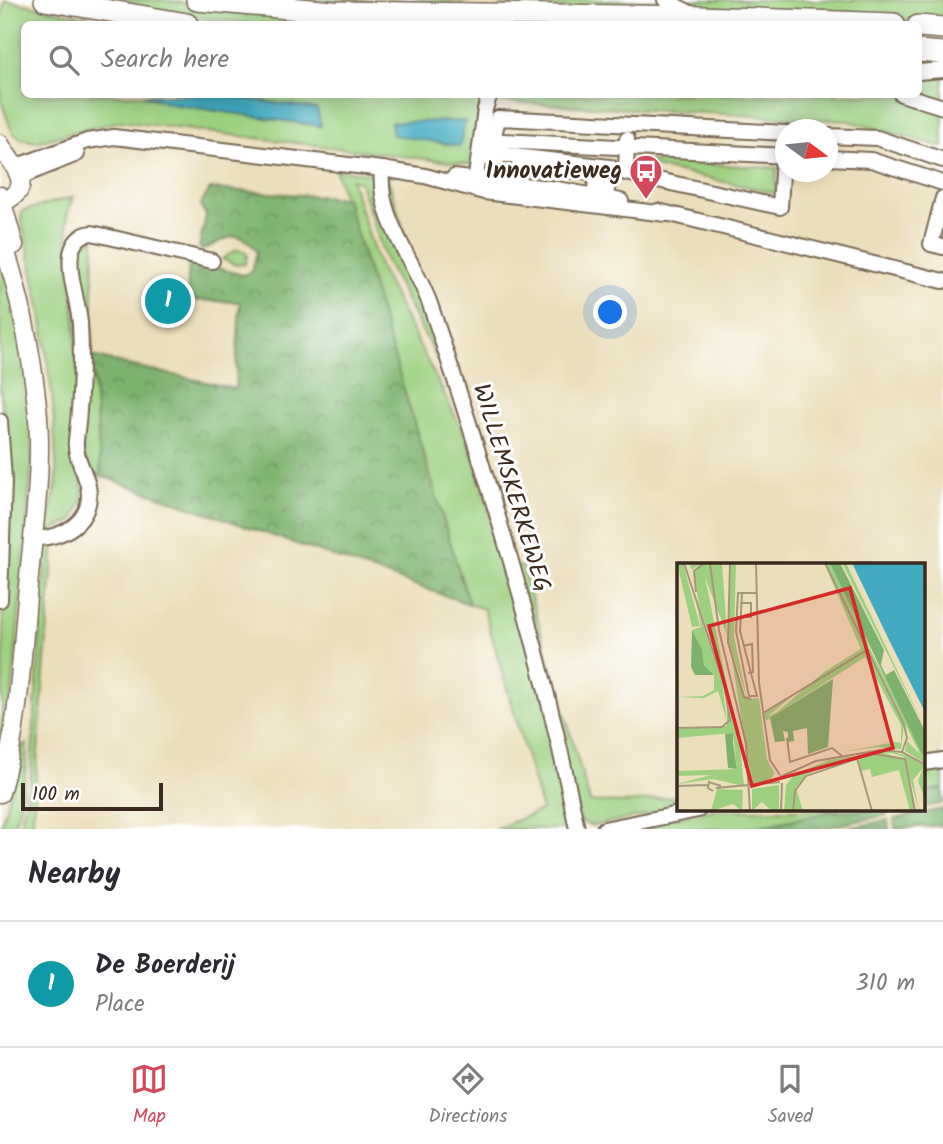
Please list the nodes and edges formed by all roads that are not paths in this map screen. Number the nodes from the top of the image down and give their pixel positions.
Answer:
1 (45, 0) edge
2 (197, 0) edge
3 (490, 0) edge
4 (665, 0) edge
5 (470, 15) junction
6 (699, 17) junction
7 (169, 21) edge
8 (810, 21) edge
9 (922, 26) edge
10 (943, 28) edge
11 (922, 51) edge
12 (943, 53) edge
13 (943, 71) edge
14 (922, 72) edge
15 (489, 98) edge
16 (914, 98) edge
17 (943, 107) edge
18 (628, 125) junction
19 (775, 132) edge
20 (838, 136) edge
21 (862, 137) junction
22 (125, 141) junction
23 (627, 148) junction
24 (775, 156) edge
25 (498, 157) junction
26 (838, 159) edge
27 (860, 160) junction
28 (943, 160) edge
29 (9, 161) edge
30 (382, 169) junction
31 (472, 182) junction
32 (782, 182) edge
33 (943, 183) edge
34 (943, 198) edge
35 (2, 200) edge
36 (598, 201) junction
37 (0, 234) edge
38 (943, 247) edge
39 (212, 261) dead end
40 (943, 281) edge
41 (37, 405) junction
42 (0, 421) edge
43 (32, 538) junction
44 (0, 600) edge
45 (0, 793) edge
46 (693, 811) edge
47 (577, 829) edge
48 (604, 829) edge

1 - 7 highway
2 - 5 highway
3 - 5 street
4 - 6 street
5 - 6 highway
6 - 8 highway
9 - 10 highway
11 - 12 highway
13 - 14 street
15 - 31 street
16 - 17 street
18 - 19 street
18 - 23 street
18 - 25 street
20 - 21 street
21 - 27 street
21 - 28 street
22 - 29 street
22 - 29 street
22 - 30 street
23 - 24 street
23 - 25 street
23 - 32 street
25 - 36 street
26 - 27 street
27 - 33 street
29 - 35 main road
30 - 31 street
30 - 47 street, WILLEMSKERKEWEG
31 - 36 street
34 - 38 street
35 - 41 main road
36 - 40 street
37 - 41 main road
39 - 43 street
41 - 43 main road
42 - 44 street
43 - 45 main road
46 - 48 street

